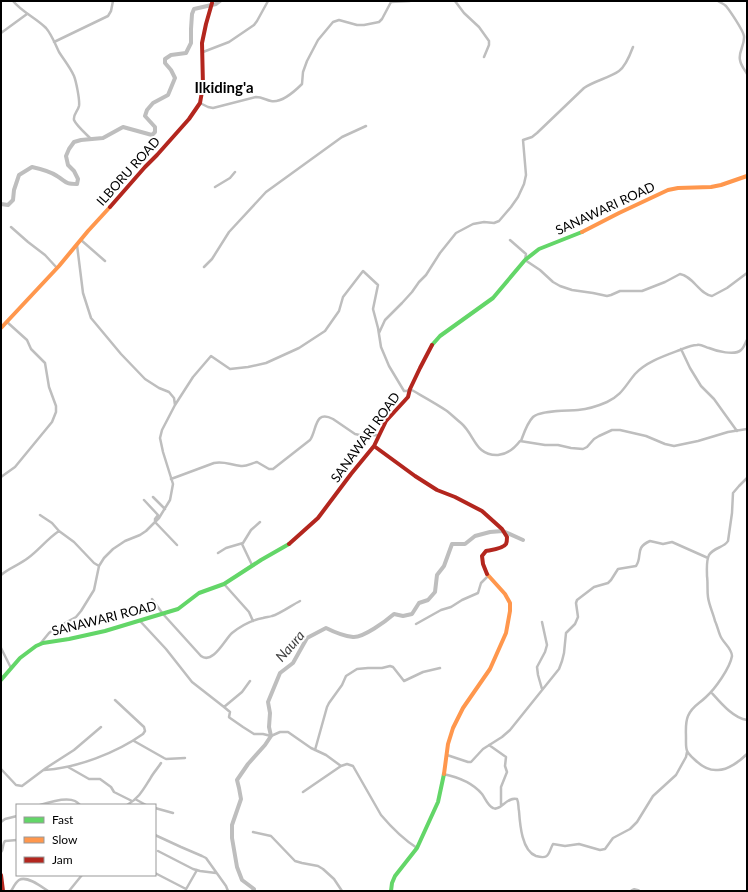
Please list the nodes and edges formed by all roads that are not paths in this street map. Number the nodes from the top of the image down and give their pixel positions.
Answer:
1 (13, 1) edge
2 (113, 1) edge
3 (268, 1) edge
4 (410, 1) edge
5 (456, 1) edge
6 (718, 1) edge
7 (213, 2) edge
8 (27, 14) junction
9 (1, 33) edge
10 (54, 42) junction
11 (633, 47) dead end
12 (203, 52) junction
13 (484, 57) dead end
14 (747, 74) edge
15 (200, 103) junction
16 (366, 126) dead end
17 (90, 138) dead end
18 (234, 172) dead end
19 (747, 176) edge
20 (215, 187) dead end
21 (11, 227) dead end
22 (81, 240) junction
23 (510, 240) dead end
24 (77, 245) junction
25 (104, 260) dead end
26 (525, 260) junction
27 (58, 268) junction
28 (204, 268) dead end
29 (747, 273) edge
30 (7, 322) junction
31 (1, 328) edge
32 (379, 334) junction
33 (747, 340) edge
34 (681, 349) junction
35 (410, 389) junction
36 (176, 405) junction
37 (747, 429) edge
38 (737, 431) junction
39 (379, 435) junction
40 (520, 441) junction
41 (374, 446) junction
42 (1, 477) edge
43 (747, 478) edge
44 (171, 479) junction
45 (153, 497) dead end
46 (144, 500) dead end
47 (165, 509) junction
48 (40, 515) dead end
49 (155, 521) junction
50 (260, 522) dead end
51 (59, 531) junction
52 (177, 544) dead end
53 (242, 544) junction
54 (218, 553) dead end
55 (708, 558) junction
56 (252, 565) junction
57 (99, 566) junction
58 (1, 575) edge
59 (488, 576) junction
60 (224, 584) junction
61 (152, 599) dead end
62 (300, 601) dead end
63 (163, 614) junction
64 (140, 621) junction
65 (253, 621) junction
66 (542, 622) dead end
67 (416, 624) dead end
68 (40, 644) junction
69 (1, 648) edge
70 (11, 668) junction
71 (440, 668) dead end
72 (1, 680) edge
73 (250, 681) dead end
74 (542, 689) junction
75 (711, 692) junction
76 (115, 700) dead end
77 (224, 707) junction
78 (747, 720) edge
79 (101, 727) dead end
80 (133, 741) junction
81 (489, 745) junction
82 (315, 750) junction
83 (687, 752) junction
84 (747, 754) edge
85 (447, 755) junction
86 (185, 758) dead end
87 (161, 763) dead end
88 (68, 766) junction
89 (341, 766) junction
90 (1, 769) edge
91 (44, 770) junction
92 (444, 774) junction
93 (303, 792) dead end
94 (135, 799) junction
95 (132, 802) junction
96 (43, 804) edge
97 (79, 804) edge
98 (129, 804) edge
99 (144, 804) edge
100 (501, 806) junction
101 (156, 808) edge
102 (173, 813) dead end
103 (16, 816) edge
104 (1, 822) edge
105 (253, 832) dead end
106 (156, 835) edge
107 (16, 840) edge
108 (417, 848) junction
109 (158, 851) dead end
110 (1, 852) edge
111 (197, 870) junction
112 (216, 873) junction
113 (156, 874) edge
114 (1, 875) edge
115 (81, 876) edge
116 (2, 884) edge
117 (185, 890) edge
118 (4, 891) edge
119 (11, 891) edge
120 (48, 891) edge
121 (69, 891) edge
122 (228, 891) edge
123 (342, 891) edge
124 (391, 891) edge

1 - 8 street
2 - 10 street
3 - 12 street
4 - 15 street
5 - 13 street
6 - 14 street
7 - 12 street, ILBORU ROAD
8 - 9 street
8 - 10 street
10 - 17 street
11 - 32 street
12 - 15 street, ILBORU ROAD
15 - 22 street, ILBORU ROAD
16 - 28 street
18 - 20 street
19 - 26 street, SANAWARI ROAD
21 - 27 street
22 - 24 street, ILBORU ROAD
22 - 25 street
23 - 26 street
24 - 27 street, ILBORU ROAD
24 - 36 street
26 - 29 street
26 - 35 street, SANAWARI ROAD
27 - 30 street, ILBORU ROAD
30 - 31 street, ILBORU ROAD
30 - 42 street
32 - 35 street
32 - 36 street
33 - 34 street
34 - 38 street
34 - 40 street
35 - 39 street, SANAWARI ROAD
35 - 40 street
36 - 44 street
37 - 38 street
38 - 40 street
39 - 41 street, SANAWARI ROAD
39 - 44 street
41 - 56 street, SANAWARI ROAD
41 - 59 street
43 - 55 street
44 - 47 street
45 - 47 street
46 - 49 street
47 - 49 street
48 - 51 street
49 - 52 street
49 - 57 street
50 - 53 street
51 - 57 street
51 - 58 street
53 - 54 street
53 - 56 street
55 - 74 street
55 - 75 street
56 - 60 street, SANAWARI ROAD
57 - 68 street
59 - 67 street
59 - 85 street
60 - 63 street, SANAWARI ROAD
60 - 65 street
61 - 63 street
62 - 65 street
63 - 64 street, SANAWARI ROAD
63 - 65 street
64 - 68 street, SANAWARI ROAD
64 - 77 street
66 - 74 street
68 - 70 street, SANAWARI ROAD
69 - 70 street
70 - 72 street, SANAWARI ROAD
71 - 82 street
73 - 77 street
74 - 81 street
75 - 78 street
75 - 83 street
76 - 80 street
77 - 82 street
79 - 91 street
80 - 86 street
80 - 88 street
81 - 85 street
81 - 100 street
82 - 89 street
83 - 84 street
83 - 100 street
85 - 92 street
87 - 94 street
88 - 91 street
88 - 95 street
89 - 93 street
89 - 108 street
90 - 91 street
92 - 100 street
92 - 108 street
94 - 95 street
94 - 99 street
95 - 98 street
96 - 97 street
101 - 102 street
103 - 104 street
105 - 123 street
106 - 112 street
107 - 110 street
108 - 124 street
109 - 111 street
111 - 112 street
111 - 117 street
112 - 122 street
113 - 117 street
114 - 116 street
115 - 121 street
116 - 118 street
119 - 120 street

